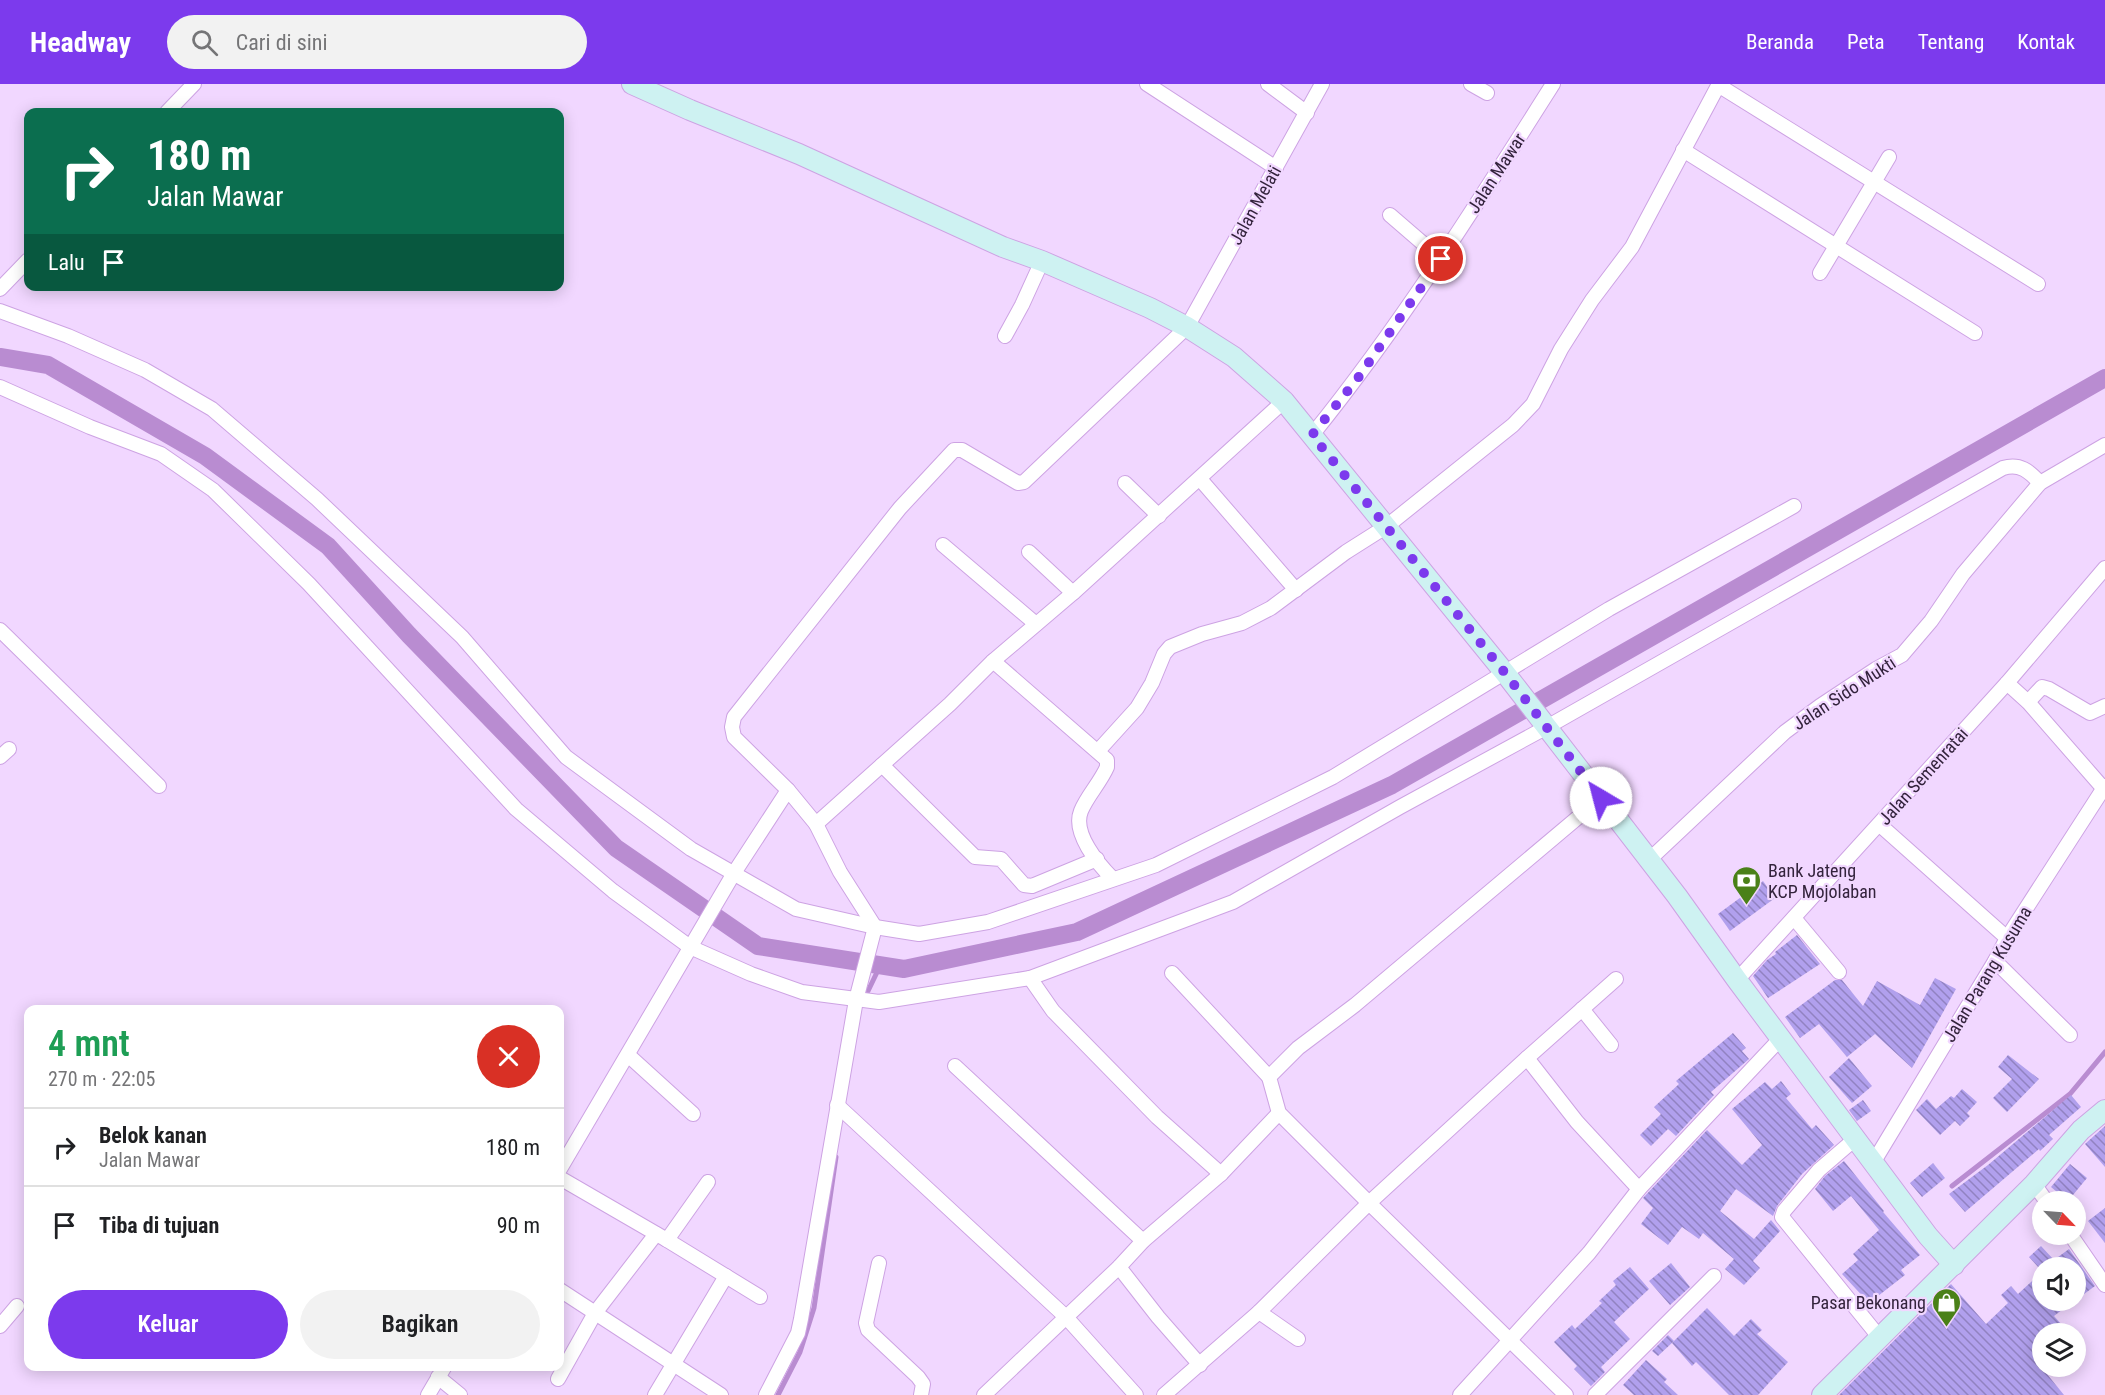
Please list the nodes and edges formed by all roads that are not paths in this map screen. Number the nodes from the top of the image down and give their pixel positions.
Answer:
1 (194, 84) edge
2 (632, 84) edge
3 (1147, 84) edge
4 (1268, 84) edge
5 (1322, 84) edge
6 (1471, 84) edge
7 (1553, 84) edge
8 (1719, 85) edge
9 (1487, 93) dead end
10 (171, 108) edge
11 (1307, 113) junction
12 (1683, 150) junction
13 (1889, 157) dead end
14 (1276, 168) junction
15 (1874, 182) junction
16 (1390, 215) dead end
17 (1836, 246) junction
18 (1441, 259) junction
19 (1042, 261) junction
20 (24, 264) edge
21 (1820, 273) dead end
22 (2038, 284) dead end
23 (0, 289) edge
24 (0, 311) edge
25 (1187, 327) junction
26 (1975, 333) dead end
27 (1005, 336) dead end
28 (0, 387) edge
29 (1284, 401) junction
30 (1312, 435) junction
31 (2105, 445) edge
32 (1200, 479) junction
33 (1125, 483) dead end
34 (2040, 483) junction
35 (1794, 506) dead end
36 (1159, 516) junction
37 (1387, 526) junction
38 (943, 545) dead end
39 (1029, 552) dead end
40 (2105, 568) edge
41 (1296, 590) junction
42 (1073, 593) junction
43 (1036, 624) junction
44 (0, 630) edge
45 (993, 661) junction
46 (1508, 676) junction
47 (2007, 683) junction
48 (2028, 702) junction
49 (2105, 706) edge
50 (1542, 720) junction
51 (1098, 751) junction
52 (882, 765) junction
53 (159, 786) dead end
54 (2104, 787) edge
55 (788, 790) junction
56 (1601, 798) junction
57 (816, 824) junction
58 (1880, 825) junction
59 (1097, 859) junction
60 (1649, 860) junction
61 (730, 879) junction
62 (1113, 879) junction
63 (1794, 918) junction
64 (874, 930) junction
65 (2007, 938) junction
66 (692, 943) junction
67 (1995, 961) junction
68 (1839, 972) dead end
69 (1172, 973) dead end
70 (1030, 978) junction
71 (1616, 978) dead end
72 (1737, 980) junction
73 (857, 998) junction
74 (1582, 1009) junction
75 (2070, 1035) dead end
76 (1780, 1039) junction
77 (1611, 1046) dead end
78 (628, 1055) junction
79 (1527, 1058) junction
80 (955, 1066) dead end
81 (1269, 1077) junction
82 (837, 1105) junction
83 (2105, 1110) edge
84 (1279, 1113) junction
85 (693, 1114) dead end
86 (1855, 1138) junction
87 (564, 1162) edge
88 (1873, 1163) junction
89 (1221, 1174) junction
90 (564, 1180) edge
91 (708, 1182) dead end
92 (2034, 1184) junction
93 (1639, 1189) junction
94 (2039, 1191) edge
95 (1369, 1203) junction
96 (661, 1237) junction
97 (1143, 1240) junction
98 (2078, 1245) edge
99 (879, 1263) dead end
100 (1954, 1265) junction
101 (1119, 1267) junction
102 (726, 1276) junction
103 (1714, 1276) dead end
104 (2105, 1285) edge
105 (564, 1293) edge
106 (760, 1297) dead end
107 (17, 1306) dead end
108 (1259, 1312) junction
109 (595, 1313) junction
110 (1066, 1317) junction
111 (0, 1326) edge
112 (1880, 1338) junction
113 (1298, 1339) dead end
114 (1510, 1342) junction
115 (674, 1364) junction
116 (1200, 1365) junction
117 (564, 1368) edge
118 (562, 1371) edge
119 (441, 1372) edge
120 (558, 1379) dead end
121 (1825, 1394) edge
122 (428, 1395) edge
123 (460, 1395) edge
124 (655, 1395) edge
125 (721, 1395) edge
126 (766, 1395) edge
127 (921, 1395) edge
128 (984, 1395) edge
129 (1136, 1395) edge
130 (1164, 1395) edge
131 (1460, 1395) edge
132 (1566, 1395) edge
133 (1595, 1395) edge

1 - 10 street
2 - 19 main road
3 - 14 street
4 - 11 street
5 - 11 street, Jalan Melati
6 - 9 street
7 - 18 street, Jalan Mawar
8 - 12 street
8 - 15 street
11 - 14 street, Jalan Melati
12 - 17 street
12 - 37 street
13 - 15 street
14 - 25 street, Jalan Melati
15 - 17 street
15 - 22 street
16 - 18 street
17 - 21 street
17 - 26 street
18 - 30 street, Jalan Mawar
19 - 25 main road
19 - 27 street
20 - 23 street
24 - 61 street
25 - 29 main road
25 - 55 street, Jalan Melati
28 - 66 street
29 - 30 main road
29 - 32 street
30 - 37 main road
31 - 34 street, Jalan Sido Mukti
32 - 36 street
32 - 41 street
33 - 36 street
34 - 50 street
34 - 60 street, Jalan Sido Mukti
35 - 46 street
36 - 42 street
37 - 41 street
37 - 46 main road
38 - 43 street
39 - 42 street
40 - 47 street, Jalan Semenratai
41 - 51 street
42 - 43 street
43 - 45 street
44 - 53 street
45 - 51 street
45 - 52 street
46 - 50 main road
46 - 62 street
47 - 48 street
47 - 58 street, Jalan Semenratai
48 - 49 street
48 - 54 street
50 - 56 main road
50 - 70 street
51 - 59 street
52 - 57 street
52 - 59 street
54 - 65 street, Jalan Parang Kusuma
55 - 57 street
55 - 61 street
56 - 60 main road
56 - 81 street
57 - 64 street
58 - 63 street, Jalan Semenratai
58 - 65 street
59 - 62 street
60 - 72 main road
61 - 64 street
61 - 66 street
62 - 64 street
63 - 68 street
63 - 72 street, Jalan Semenratai
64 - 73 street
65 - 67 street, Jalan Parang Kusuma
66 - 73 street
66 - 78 street
67 - 75 street
67 - 88 street, Jalan Parang Kusuma
69 - 81 street
70 - 73 street
70 - 89 street
71 - 74 street
72 - 76 main road
73 - 82 street
74 - 77 street
74 - 79 street
76 - 86 main road
76 - 93 street
78 - 85 street
78 - 87 street
79 - 93 street
79 - 95 street
80 - 97 street
81 - 84 street
82 - 110 street
82 - 126 street
83 - 92 main road
84 - 89 street
84 - 95 street
86 - 88 main road
86 - 112 street
88 - 100 main road
89 - 97 street
90 - 96 street
91 - 96 street
92 - 94 street
92 - 100 main road
93 - 114 street
95 - 108 street
95 - 114 street
96 - 102 street
96 - 109 street
97 - 101 street
98 - 104 street
99 - 127 street
100 - 112 main road
101 - 110 street
101 - 116 street
102 - 106 street
102 - 115 street
103 - 133 street
105 - 109 street
107 - 111 street
108 - 113 street
108 - 116 street
109 - 115 street
109 - 117 street
110 - 128 street
110 - 129 street
112 - 121 main road
114 - 131 street
114 - 132 street
115 - 124 street
115 - 125 street
116 - 130 street
118 - 120 street
119 - 122 street
119 - 123 street

